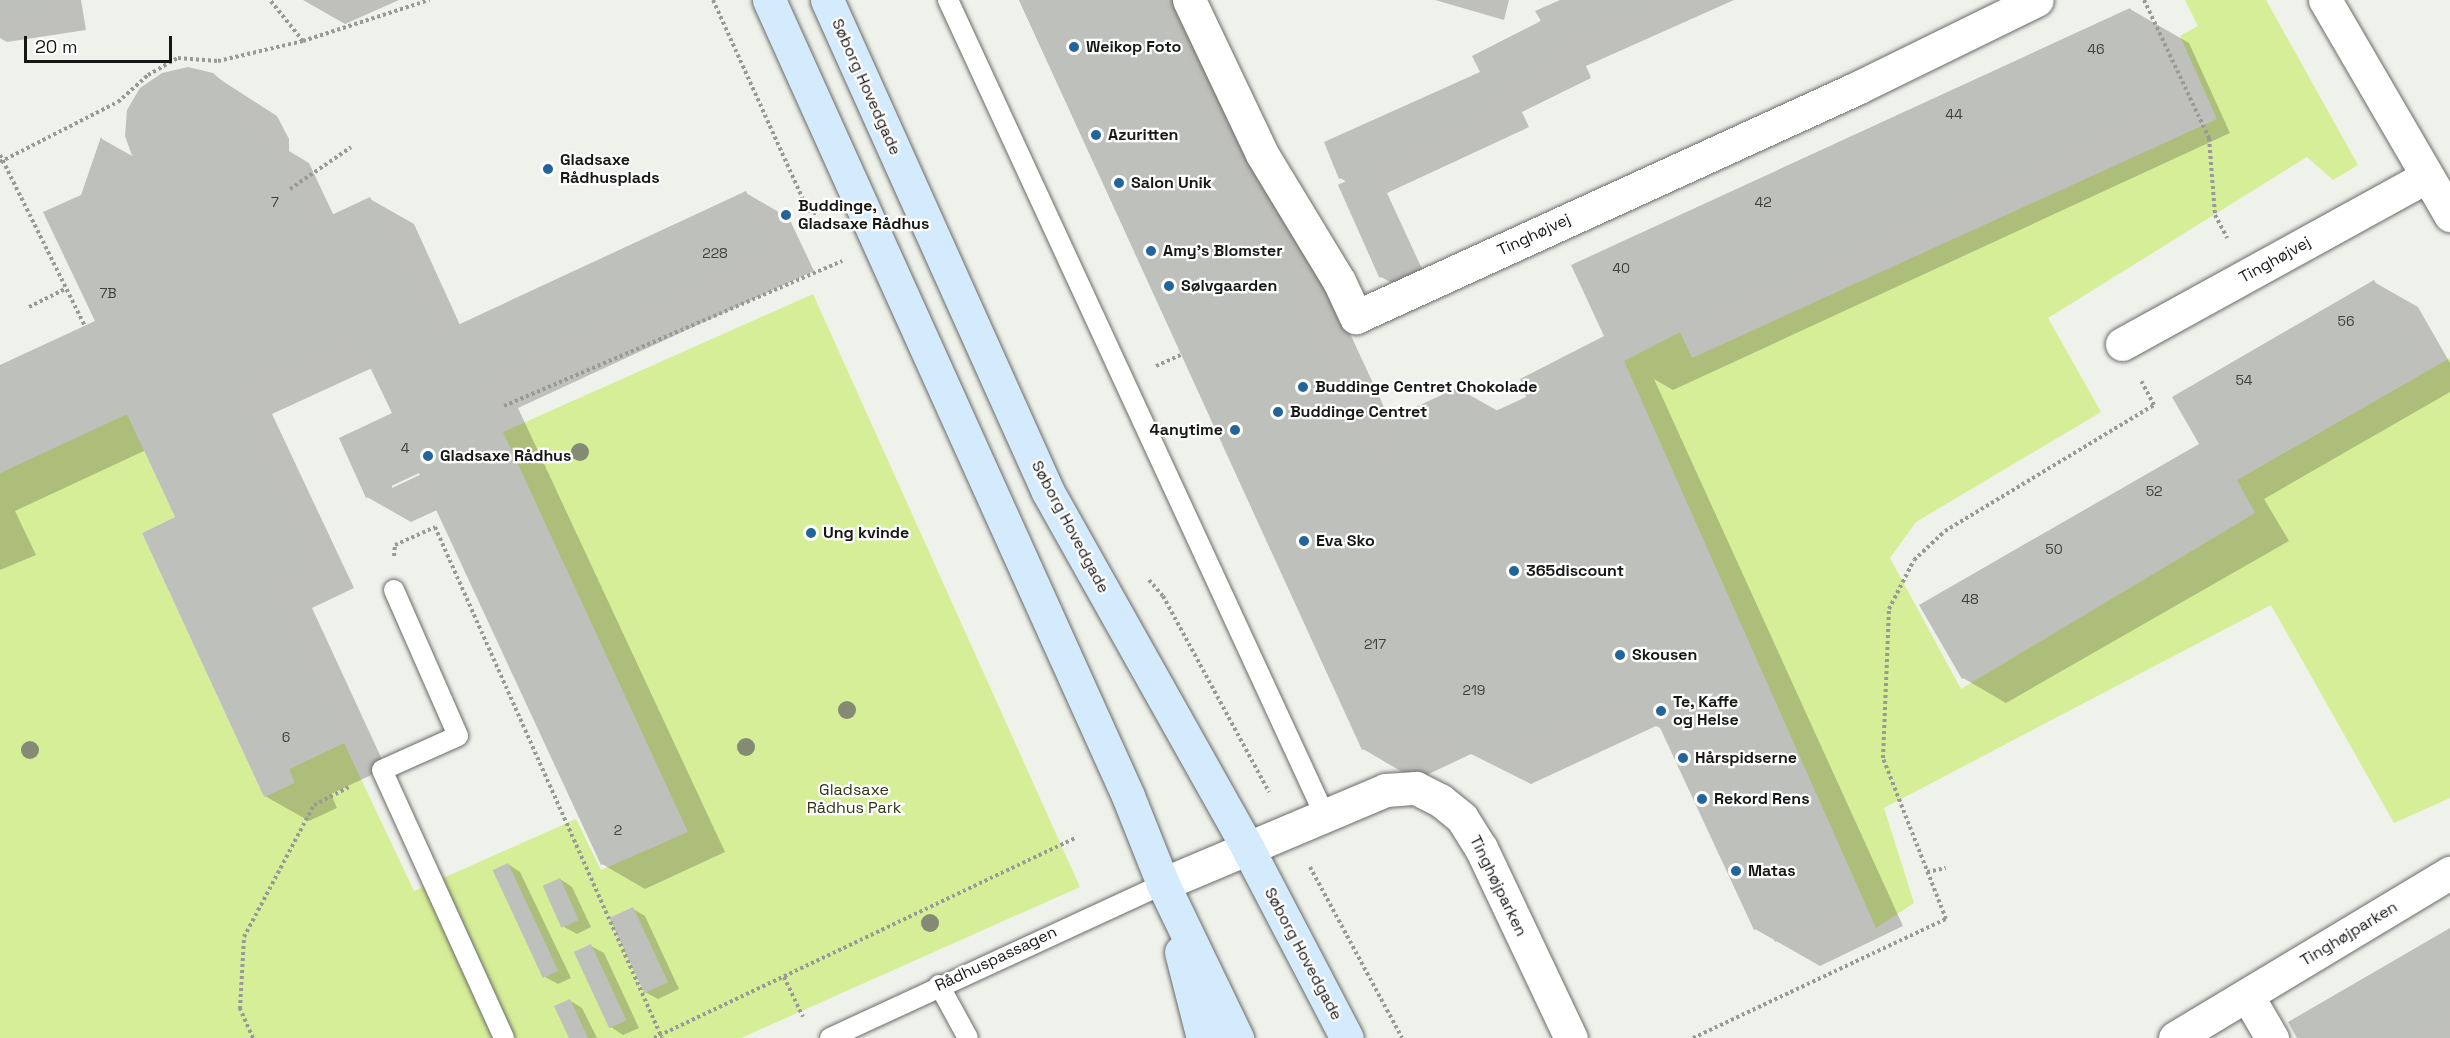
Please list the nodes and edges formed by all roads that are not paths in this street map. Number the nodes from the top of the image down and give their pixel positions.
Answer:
1 (769, 0) edge
2 (827, 0) edge
3 (948, 0) edge
4 (1189, 0) edge
5 (2037, 0) edge
6 (2325, 0) edge
7 (2427, 176) junction
8 (2450, 215) edge
9 (2122, 344) road end
10 (394, 590) road end
11 (1325, 816) junction
12 (1248, 849) junction
13 (2450, 873) edge
14 (1163, 884) junction
15 (939, 985) junction
16 (2247, 995) junction
17 (1231, 1024) edge
18 (504, 1038) edge
19 (830, 1038) edge
20 (968, 1038) edge
21 (1203, 1038) edge
22 (1248, 1038) edge
23 (1347, 1038) edge
24 (1571, 1038) edge
25 (2175, 1038) edge
26 (2272, 1038) edge

1 - 14 street
2 - 12 street, Søborg Hovedgade
3 - 11 lane
4 - 5 street, Tinghøjvej
6 - 7 street
7 - 8 street
7 - 9 street, Tinghøjvej
10 - 18 lane
11 - 12 street, Tinghøjparken
11 - 24 street, Tinghøjparken
12 - 14 street, Tinghøjparken
12 - 23 street, Søborg Hovedgade
13 - 16 street, Tinghøjparken
14 - 15 lane, Rådhuspassagen
14 - 17 street
14 - 21 street
15 - 19 lane, Rådhuspassagen
15 - 20 lane
16 - 25 street, Tinghøjparken
16 - 26 street
17 - 22 street

